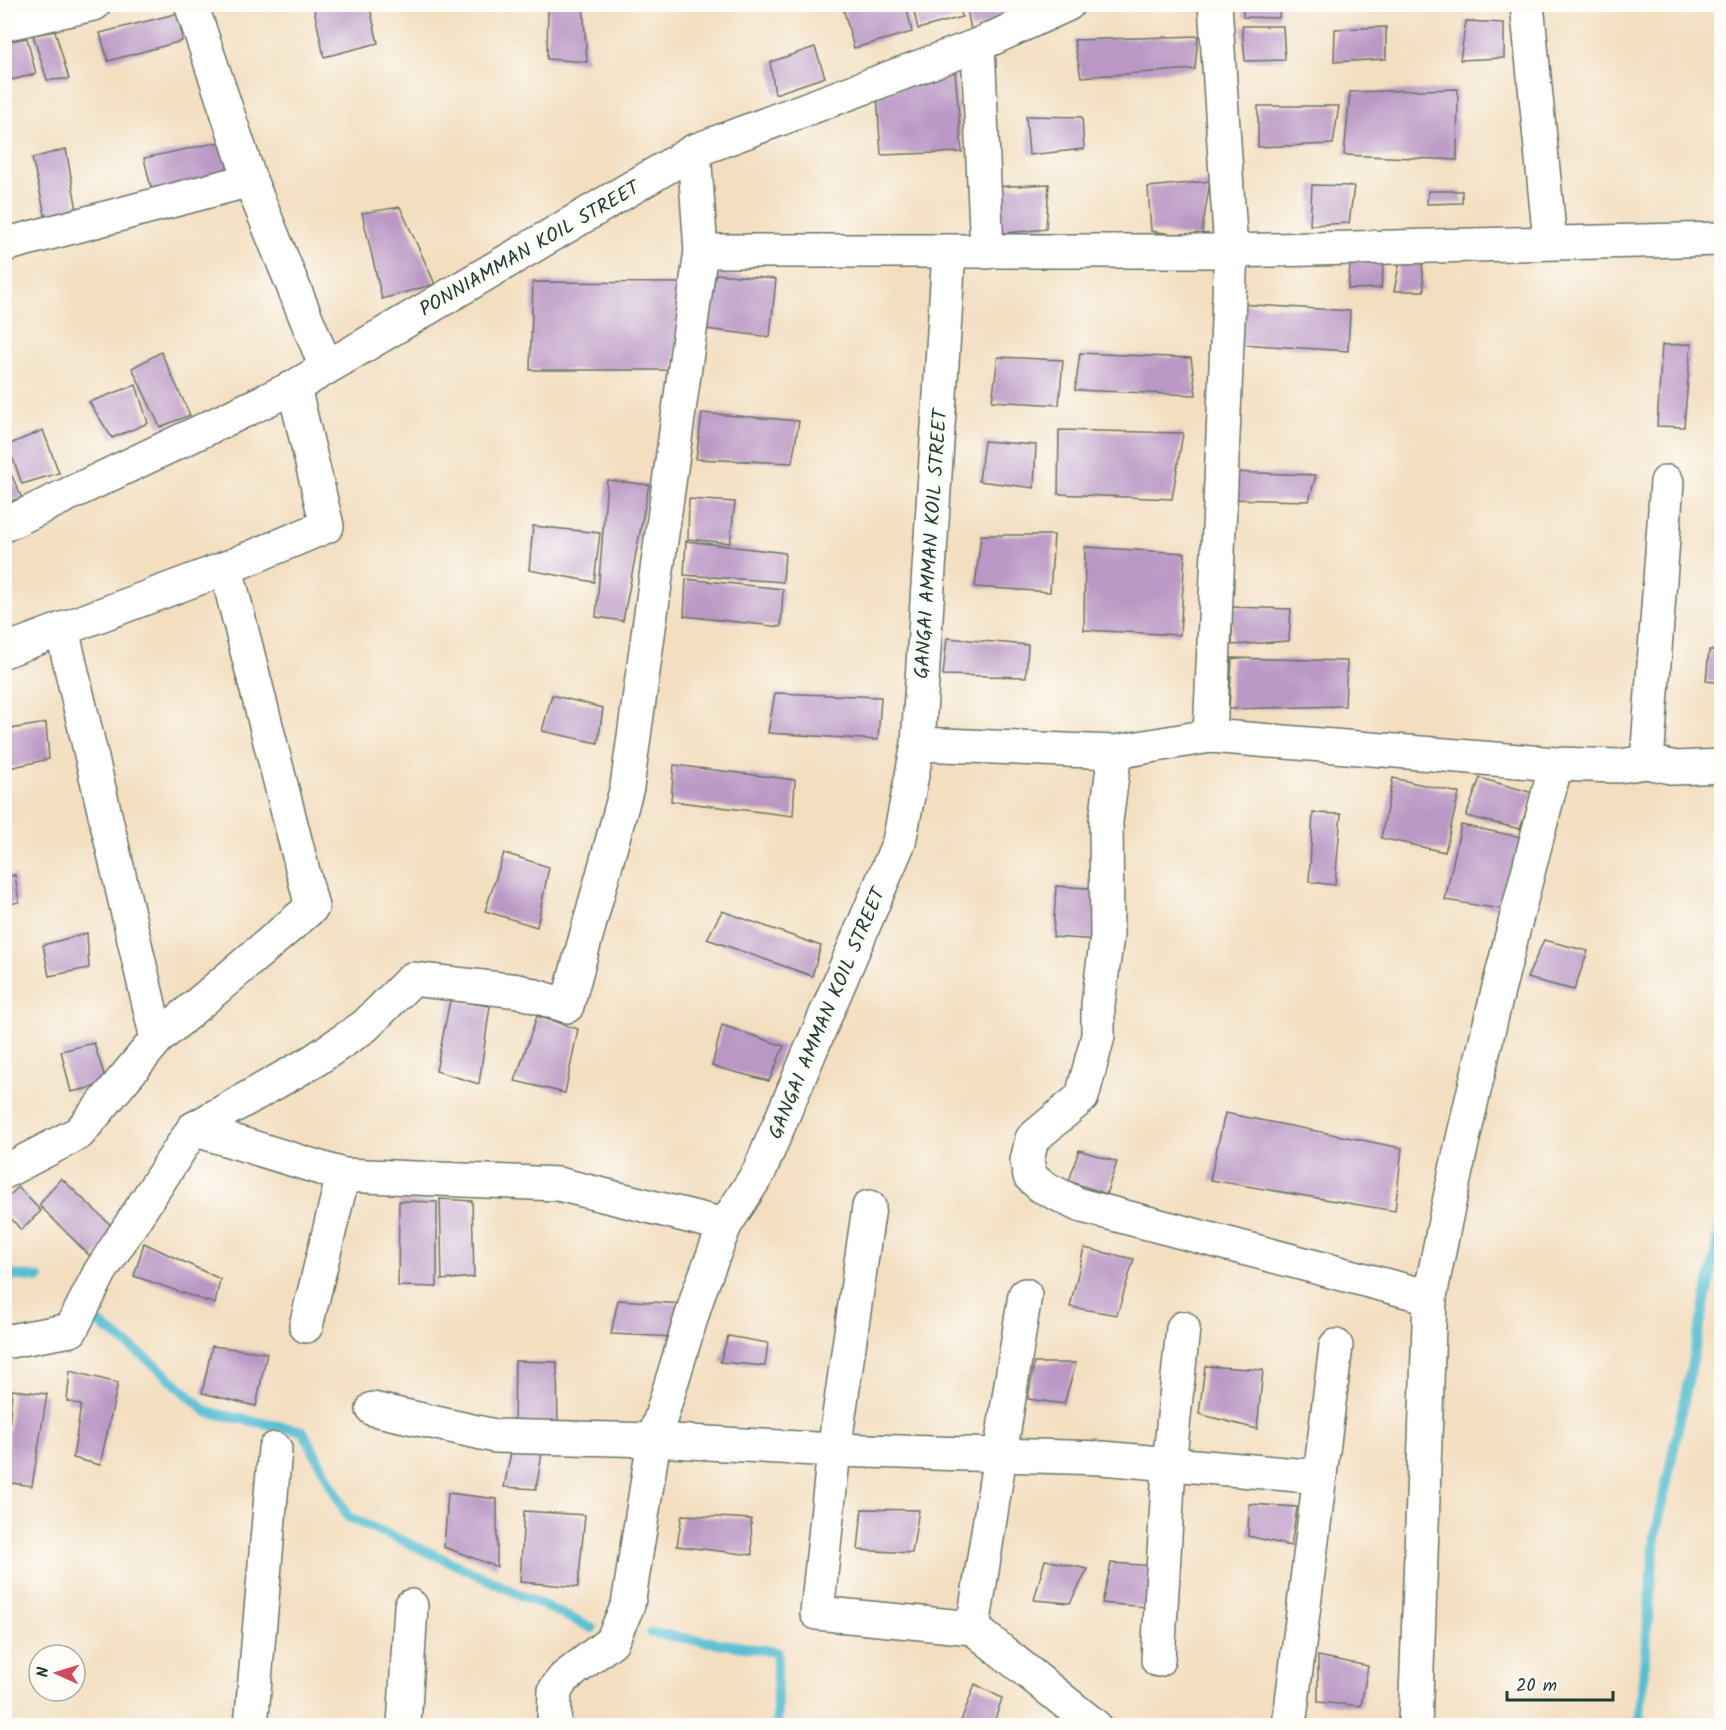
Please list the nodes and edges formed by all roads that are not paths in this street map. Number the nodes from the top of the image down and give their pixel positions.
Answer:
1 (94, 4) edge
2 (191, 4) edge
3 (1068, 4) edge
4 (1215, 4) edge
5 (1527, 4) edge
6 (4, 24) edge
7 (978, 45) junction
8 (694, 151) junction
9 (250, 180) junction
10 (1722, 239) edge
11 (1550, 242) junction
12 (4, 245) edge
13 (701, 251) junction
14 (1231, 251) junction
15 (949, 252) junction
16 (987, 252) junction
17 (326, 367) junction
18 (294, 387) junction
19 (1667, 482) dead end
20 (4, 525) edge
21 (226, 568) junction
22 (62, 629) junction
23 (4, 651) edge
24 (1210, 736) junction
25 (918, 744) junction
26 (1115, 752) junction
27 (1647, 762) junction
28 (1556, 764) junction
29 (1722, 766) edge
30 (157, 1040) junction
31 (193, 1129) junction
32 (4, 1172) edge
33 (343, 1175) junction
34 (869, 1207) dead end
35 (725, 1225) junction
36 (1026, 1295) dead end
37 (1430, 1298) junction
38 (306, 1326) dead end
39 (1183, 1328) dead end
40 (4, 1342) edge
41 (1336, 1346) dead end
42 (373, 1409) dead end
43 (654, 1440) junction
44 (275, 1449) dead end
45 (834, 1450) junction
46 (1000, 1455) junction
47 (1169, 1466) junction
48 (1320, 1477) junction
49 (411, 1606) dead end
50 (973, 1628) junction
51 (1158, 1660) dead end
52 (251, 1725) edge
53 (404, 1725) edge
54 (554, 1725) edge
55 (1095, 1725) edge
56 (1289, 1725) edge
57 (1415, 1725) edge

1 - 6 street
2 - 9 street
3 - 7 street, PONNIAMMAN KOIL STREET
4 - 14 street
5 - 11 street
7 - 8 street, PONNIAMMAN KOIL STREET
7 - 16 street
8 - 13 street
8 - 17 street, PONNIAMMAN KOIL STREET
9 - 12 street
9 - 17 street
10 - 11 street
11 - 14 street
13 - 15 street
13 - 31 street
14 - 16 street
14 - 24 street
15 - 16 street
15 - 25 street, GANGAI AMMAN KOIL STREET
17 - 18 street, PONNIAMMAN KOIL STREET
18 - 20 street, PONNIAMMAN KOIL STREET
18 - 21 street
19 - 27 street
21 - 22 street
21 - 30 street
22 - 23 street
22 - 30 street
24 - 26 street
24 - 28 street
25 - 26 street
25 - 35 street, GANGAI AMMAN KOIL STREET
26 - 37 street
27 - 28 street
27 - 29 street
28 - 37 street
30 - 32 street
31 - 33 street
31 - 40 street
33 - 35 street
33 - 38 street
34 - 45 street
35 - 43 street, GANGAI AMMAN KOIL STREET
36 - 46 street
37 - 57 street
39 - 47 street
41 - 48 street
42 - 43 street
43 - 45 street
43 - 54 street, GANGAI AMMAN KOIL STREET
44 - 52 street
45 - 46 street
45 - 50 street
46 - 47 street
46 - 50 street
47 - 48 street
47 - 51 street
48 - 56 street
49 - 53 street
50 - 55 street

